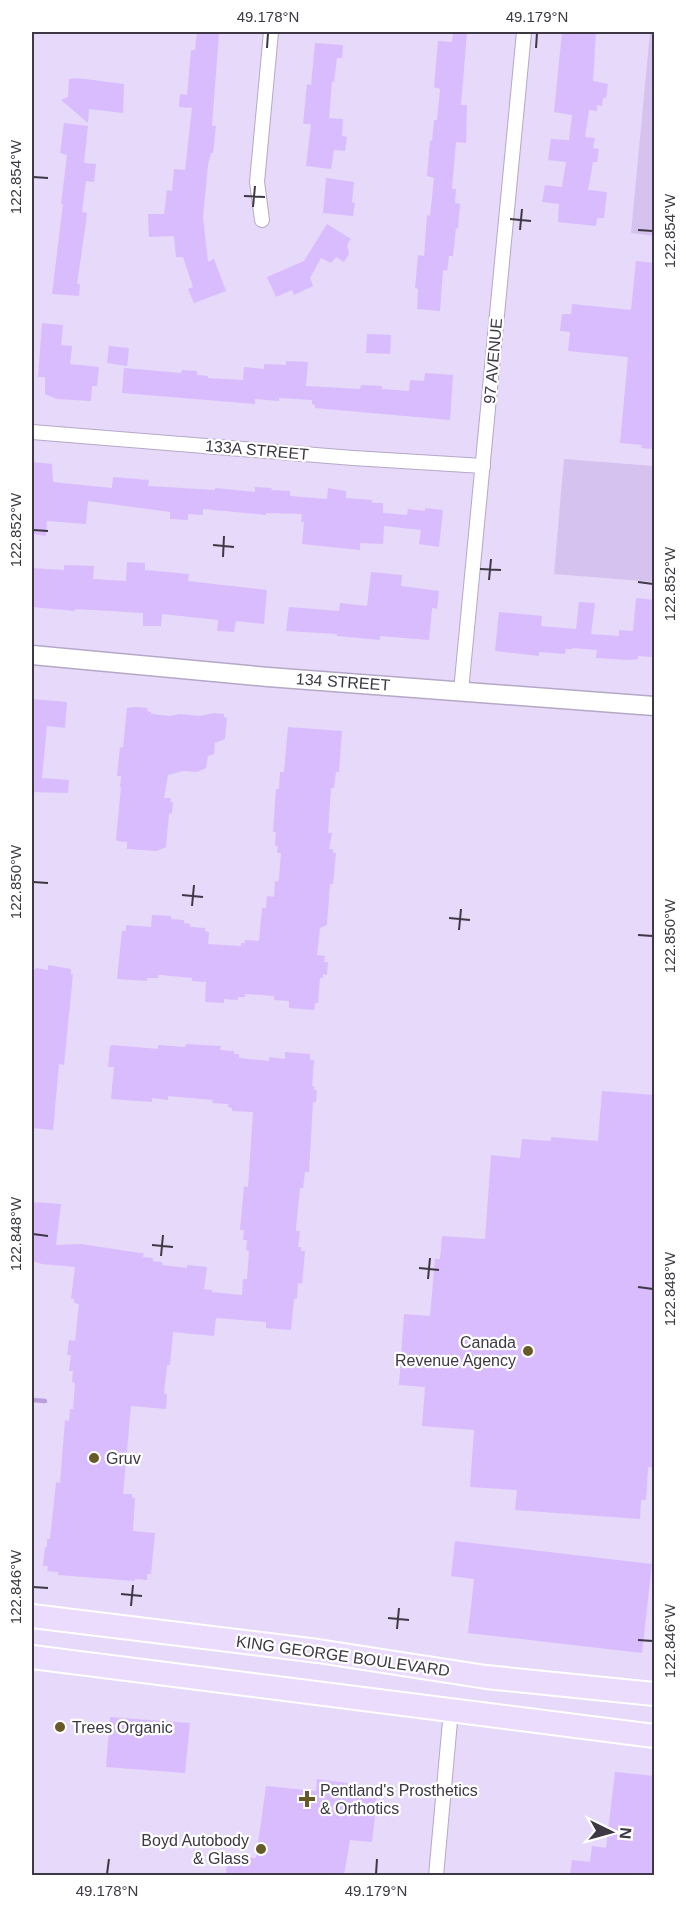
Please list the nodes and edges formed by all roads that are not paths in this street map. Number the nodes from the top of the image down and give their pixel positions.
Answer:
1 (272, 32) edge
2 (524, 32) edge
3 (262, 220) dead end
4 (32, 432) edge
5 (483, 466) junction
6 (32, 655) edge
7 (461, 691) junction
8 (654, 706) edge
9 (32, 1616) edge
10 (32, 1657) edge
11 (654, 1694) edge
12 (451, 1710) junction
13 (654, 1736) edge
14 (436, 1875) edge

1 - 3 street
2 - 5 street, 97 AVENUE
4 - 5 street, 133A STREET
5 - 7 street, 97 AVENUE
6 - 7 street, 134 STREET
7 - 8 street, 134 STREET
9 - 11 main road, KING GEORGE BOULEVARD
10 - 12 main road
12 - 13 main road
12 - 14 street

